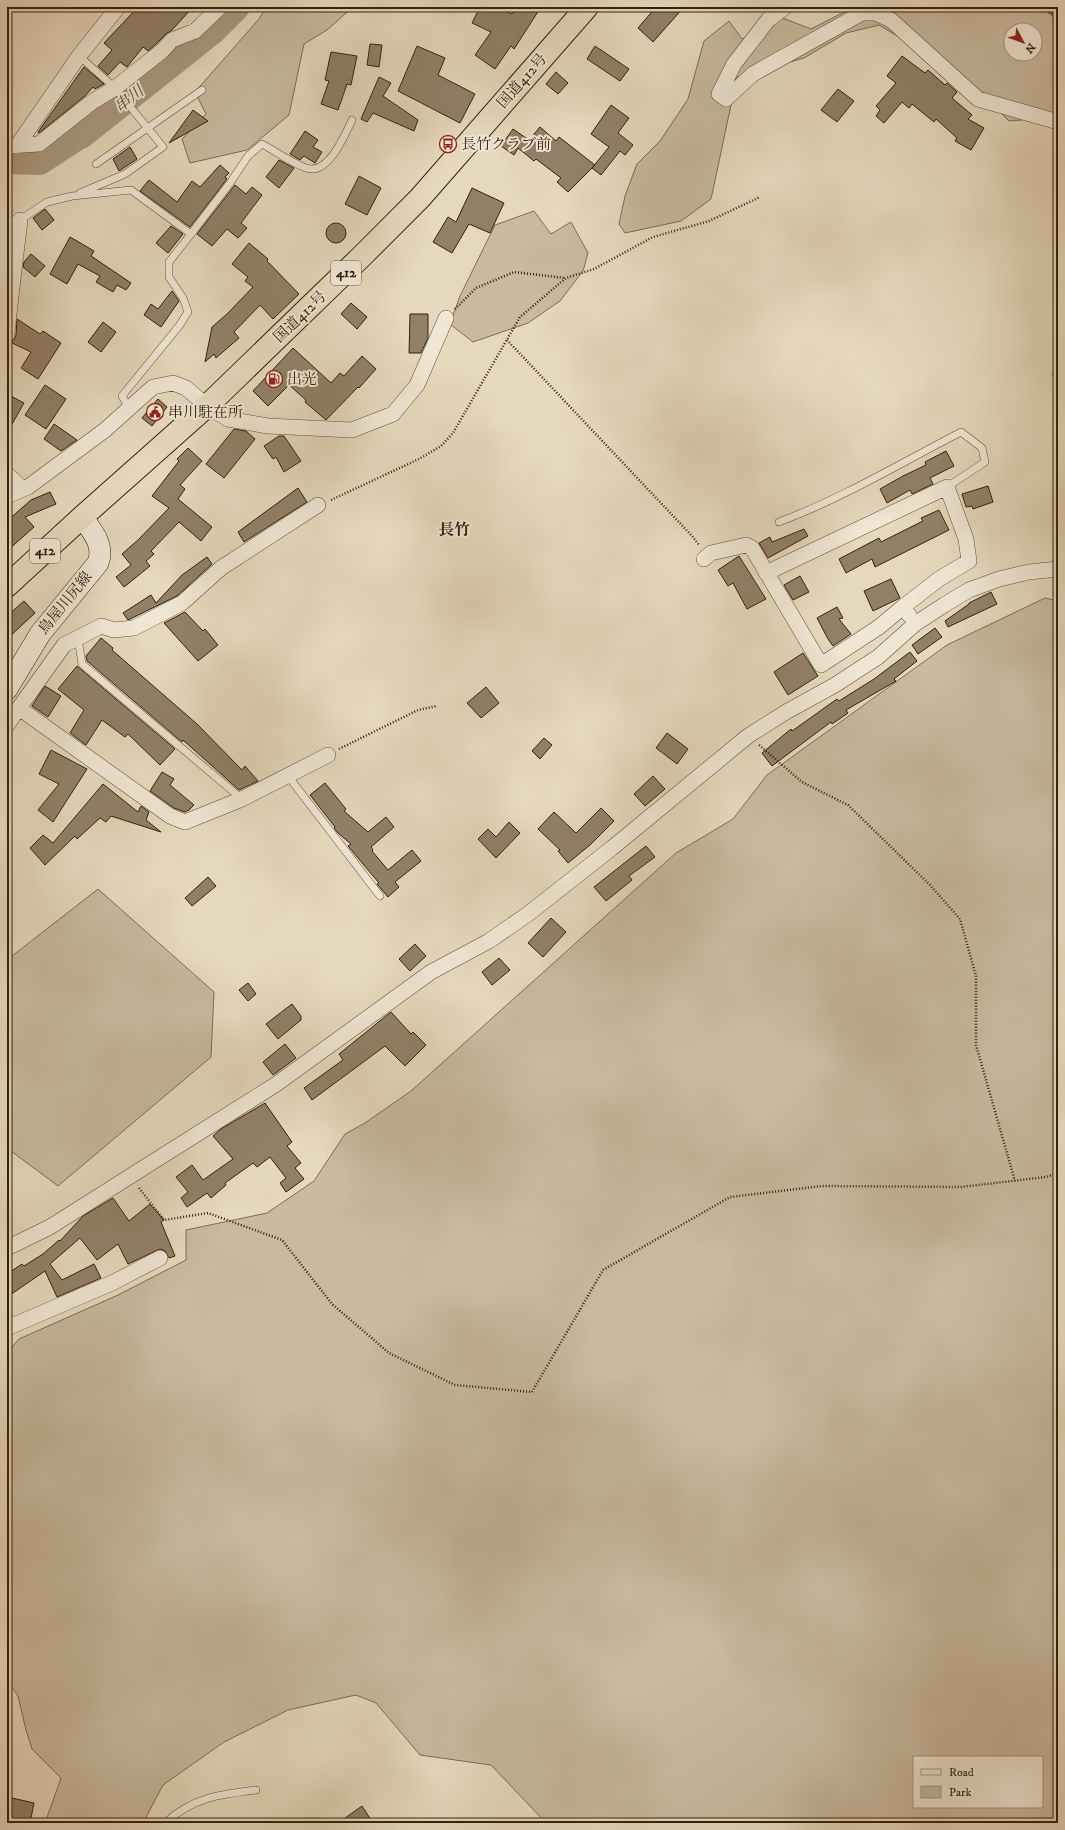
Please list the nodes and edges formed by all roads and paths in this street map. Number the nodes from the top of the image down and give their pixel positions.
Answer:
1 (118, 7) edge
2 (220, 7) edge
3 (587, 7) edge
4 (785, 7) edge
5 (80, 56) junction
6 (115, 88) junction
7 (202, 90) dead end
8 (352, 120) dead end
9 (1058, 122) edge
10 (148, 129) junction
11 (12, 146) edge
12 (96, 164) dead end
13 (72, 196) junction
14 (760, 197) dead end
15 (13, 220) edge
16 (191, 234) junction
17 (566, 278) junction
18 (8, 312) edge
19 (446, 318) joint
20 (7, 334) edge
21 (507, 340) junction
22 (207, 406) junction
23 (129, 408) junction
24 (7, 474) edge
25 (947, 488) junction
26 (23, 489) junction
27 (7, 496) edge
28 (318, 505) joint
29 (82, 517) junction
30 (780, 522) dead end
31 (705, 557) joint
32 (1058, 569) edge
33 (766, 573) junction
34 (7, 586) edge
35 (903, 607) junction
36 (916, 624) junction
37 (78, 638) junction
38 (7, 689) edge
39 (437, 706) dead end
40 (19, 708) junction
41 (7, 725) edge
42 (748, 736) junction
43 (328, 755) joint
44 (288, 776) junction
45 (242, 799) junction
46 (380, 896) dead end
47 (1058, 1173) edge
48 (130, 1177) junction
49 (1015, 1181) junction
50 (7, 1248) edge
51 (160, 1258) dead end
52 (7, 1328) edge
53 (256, 1790) dead end
54 (165, 1823) edge

1 - 5 street
2 - 6 street
3 - 22 highway, 国道412号 / 412
4 - 9 street
5 - 6 lane
5 - 11 street
6 - 10 lane
6 - 11 street
7 - 10 lane
8 - 16 lane
10 - 12 lane
10 - 13 lane
13 - 15 lane
13 - 16 lane
14 - 17 path
15 - 18 street
16 - 23 lane
17 - 19 path
17 - 21 path
18 - 20 street
19 - 22 street
21 - 28 path
21 - 31 path
22 - 23 street
22 - 29 highway, 国道412号 / 412
23 - 26 street
24 - 26 street
25 - 30 lane
25 - 33 street
25 - 35 street
26 - 27 street
28 - 37 street
29 - 34 highway, 国道412号 / 412
29 - 38 main road, 鳥屋川尻線
31 - 33 street
32 - 36 street
33 - 35 street
35 - 36 street
36 - 42 street
37 - 40 street
37 - 45 lane
39 - 43 path
40 - 41 street
40 - 45 street
42 - 48 street
42 - 49 path
43 - 44 street
44 - 45 street
44 - 46 lane
47 - 49 path
48 - 49 path
48 - 50 street
51 - 52 street
53 - 54 lane

